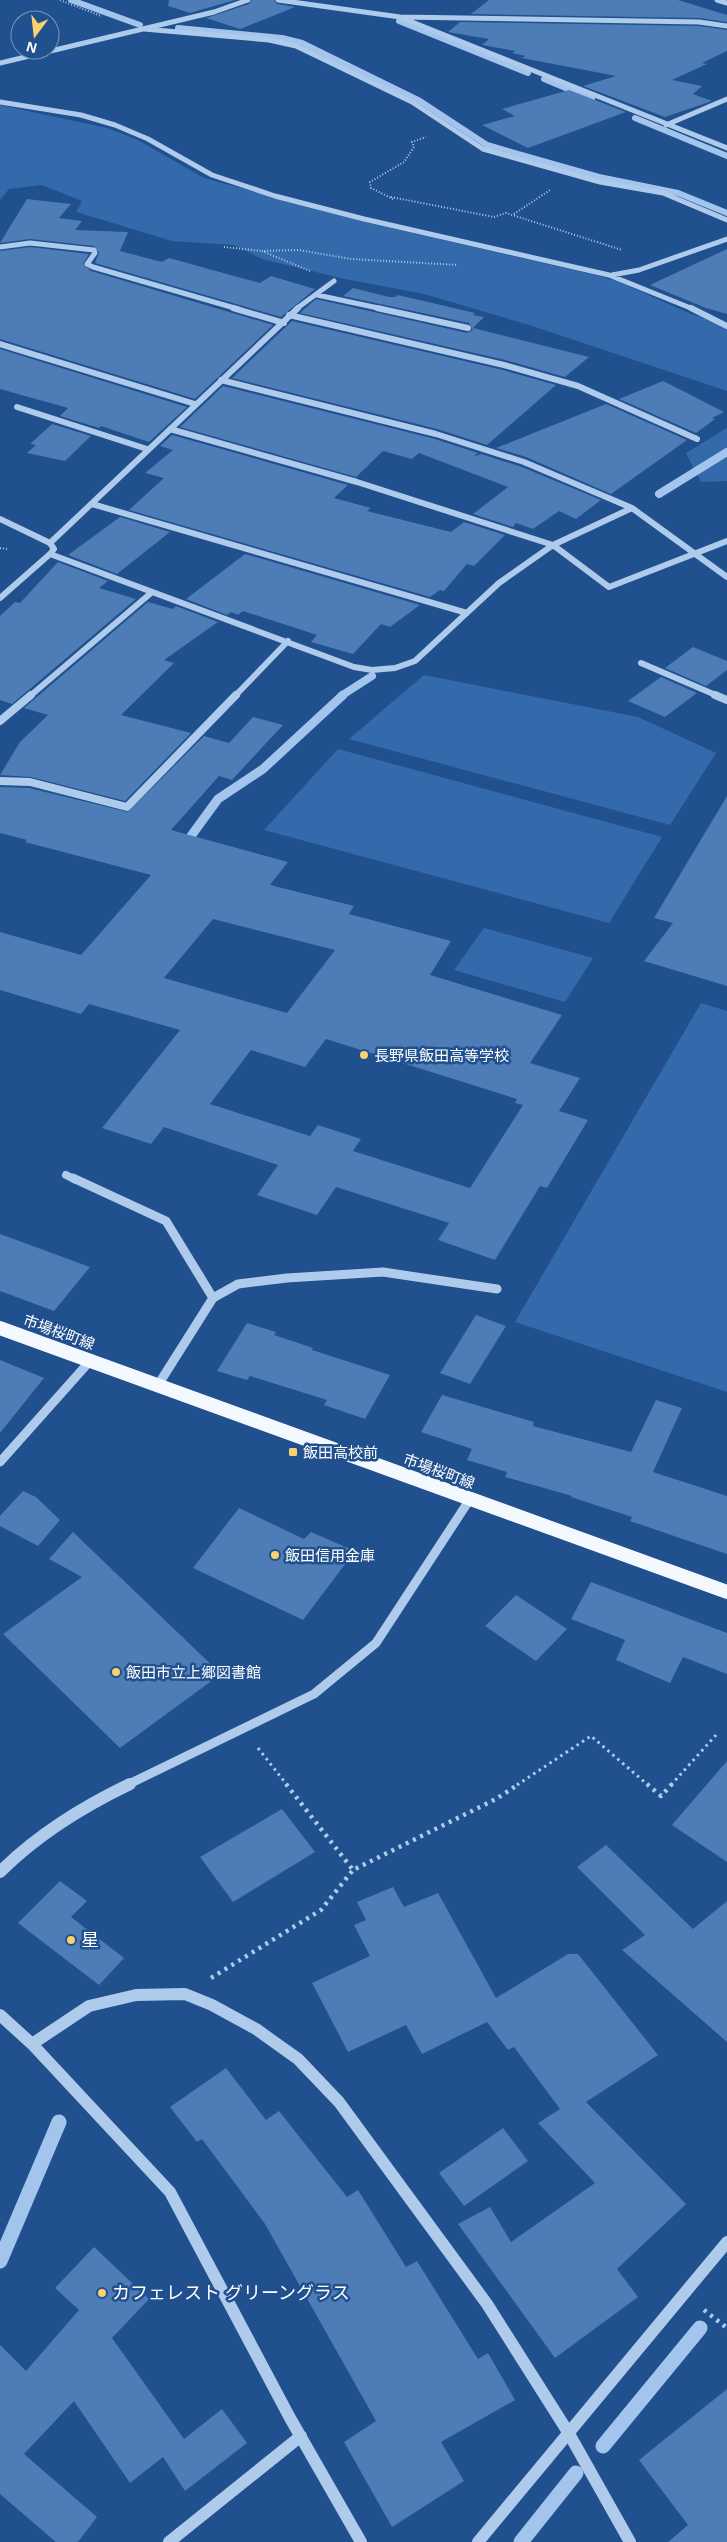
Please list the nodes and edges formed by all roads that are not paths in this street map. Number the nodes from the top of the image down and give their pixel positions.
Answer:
1 (248, 0) edge
2 (278, 0) edge
3 (716, 0) edge
4 (727, 3) edge
5 (400, 17) junction
6 (727, 26) edge
7 (144, 29) junction
8 (0, 63) edge
9 (727, 99) edge
10 (0, 102) edge
11 (666, 125) junction
12 (727, 148) edge
13 (727, 220) edge
14 (727, 238) edge
15 (0, 247) edge
16 (609, 275) junction
17 (334, 281) road end
18 (317, 295) junction
19 (289, 316) junction
20 (284, 323) junction
21 (727, 326) edge
22 (468, 328) dead end
23 (0, 344) edge
24 (221, 380) junction
25 (195, 404) junction
26 (17, 407) dead end
27 (170, 429) junction
28 (697, 439) dead end
29 (147, 449) junction
30 (92, 504) junction
31 (632, 508) junction
32 (0, 519) edge
33 (727, 541) edge
34 (50, 543) junction
35 (553, 545) junction
36 (50, 554) junction
37 (693, 554) junction
38 (727, 577) edge
39 (151, 593) junction
40 (0, 598) edge
41 (467, 613) junction
42 (288, 641) junction
43 (641, 662) dead end
44 (727, 700) edge
45 (0, 721) edge
46 (0, 781) edge
47 (66, 1175) dead end
48 (497, 1289) dead end
49 (213, 1298) junction
50 (0, 1328) edge
51 (90, 1361) junction
52 (158, 1385) junction
53 (0, 1462) edge
54 (470, 1499) junction
55 (727, 1592) edge
56 (0, 1872) edge
57 (0, 2015) edge
58 (32, 2044) junction
59 (727, 2242) edge
60 (568, 2432) junction
61 (300, 2436) junction
62 (169, 2542) edge
63 (361, 2542) edge
64 (478, 2542) edge
65 (630, 2542) edge

1 - 7 street
2 - 5 street
3 - 4 street
5 - 6 street
5 - 11 street
7 - 8 street
7 - 13 street
9 - 11 street
10 - 16 street
11 - 12 street
14 - 16 street
15 - 20 street
16 - 21 street
17 - 18 street
18 - 19 street
18 - 22 street
19 - 20 street
19 - 28 street
20 - 24 street
23 - 25 street
24 - 25 street
24 - 31 street
25 - 27 street
26 - 29 street
27 - 29 street
27 - 35 street
29 - 30 street
30 - 34 street
30 - 41 street
31 - 35 street
31 - 37 street
32 - 34 street
33 - 37 street
34 - 36 street
35 - 37 street
35 - 41 street
36 - 39 street
36 - 40 street
37 - 38 street
39 - 42 street
39 - 45 street
41 - 42 street
42 - 46 street
43 - 44 street
47 - 49 street
48 - 49 street
49 - 52 street
50 - 51 main road, 市場桜町線
51 - 52 main road, 市場桜町線
51 - 53 street
52 - 54 main road, 市場桜町線
54 - 55 main road, 市場桜町線
54 - 56 street
57 - 58 street
58 - 60 street
58 - 61 street
59 - 60 street
60 - 64 street
60 - 65 street
61 - 62 street
61 - 63 street

